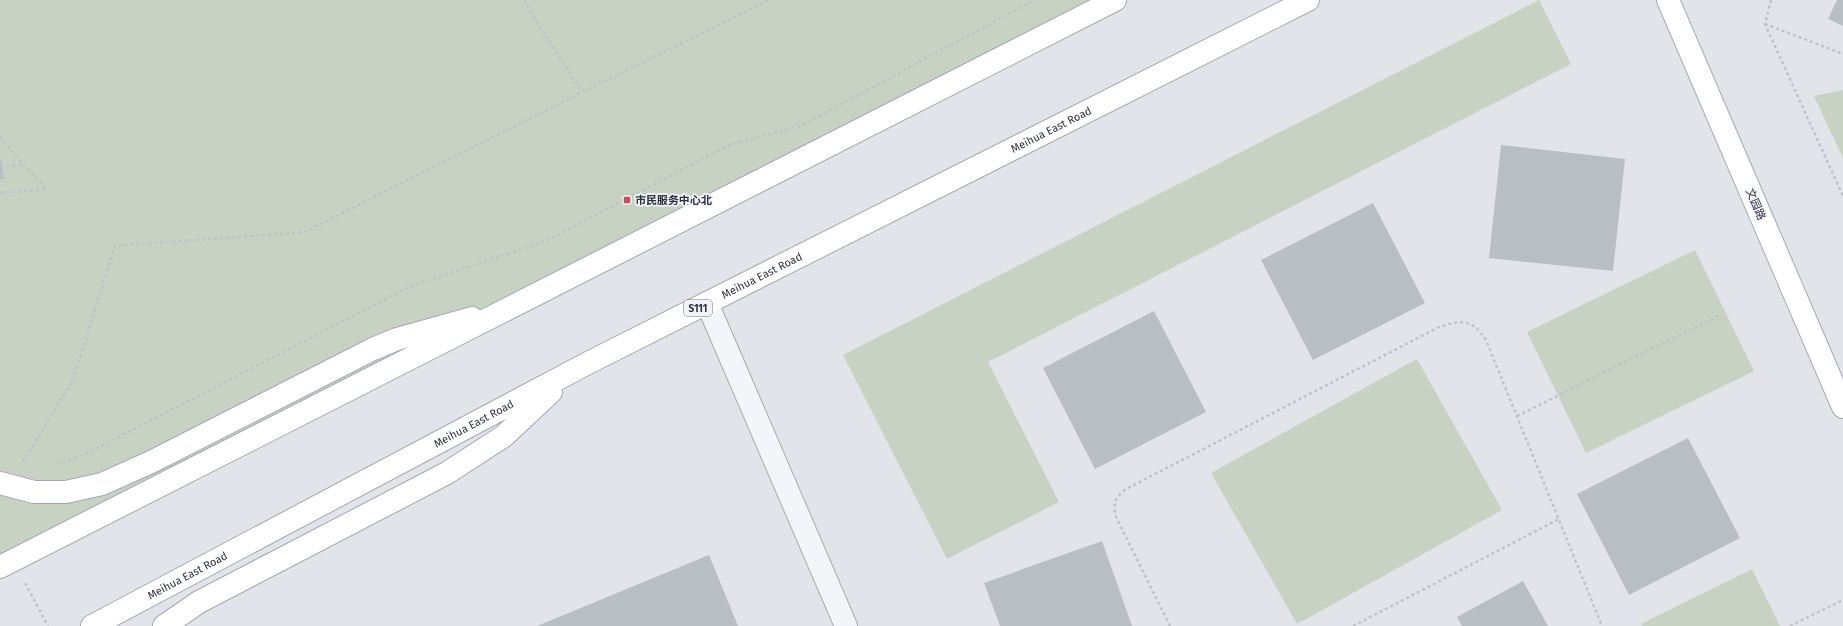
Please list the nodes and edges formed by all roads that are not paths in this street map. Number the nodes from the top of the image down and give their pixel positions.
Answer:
1 (1115, 0) edge
2 (1308, 0) edge
3 (1668, 0) edge
4 (526, 300) junction
5 (707, 303) junction
6 (588, 363) junction
7 (1843, 407) edge
8 (0, 483) edge
9 (0, 567) edge
10 (92, 626) edge
11 (164, 626) edge
12 (846, 626) edge

1 - 4 main road
2 - 5 main road, Meihua East Road / S111
3 - 7 main road, 文园路
4 - 8 main road
4 - 9 main road
5 - 6 main road, Meihua East Road / S111
5 - 12 street
6 - 10 main road, Meihua East Road / S111
6 - 11 main road

